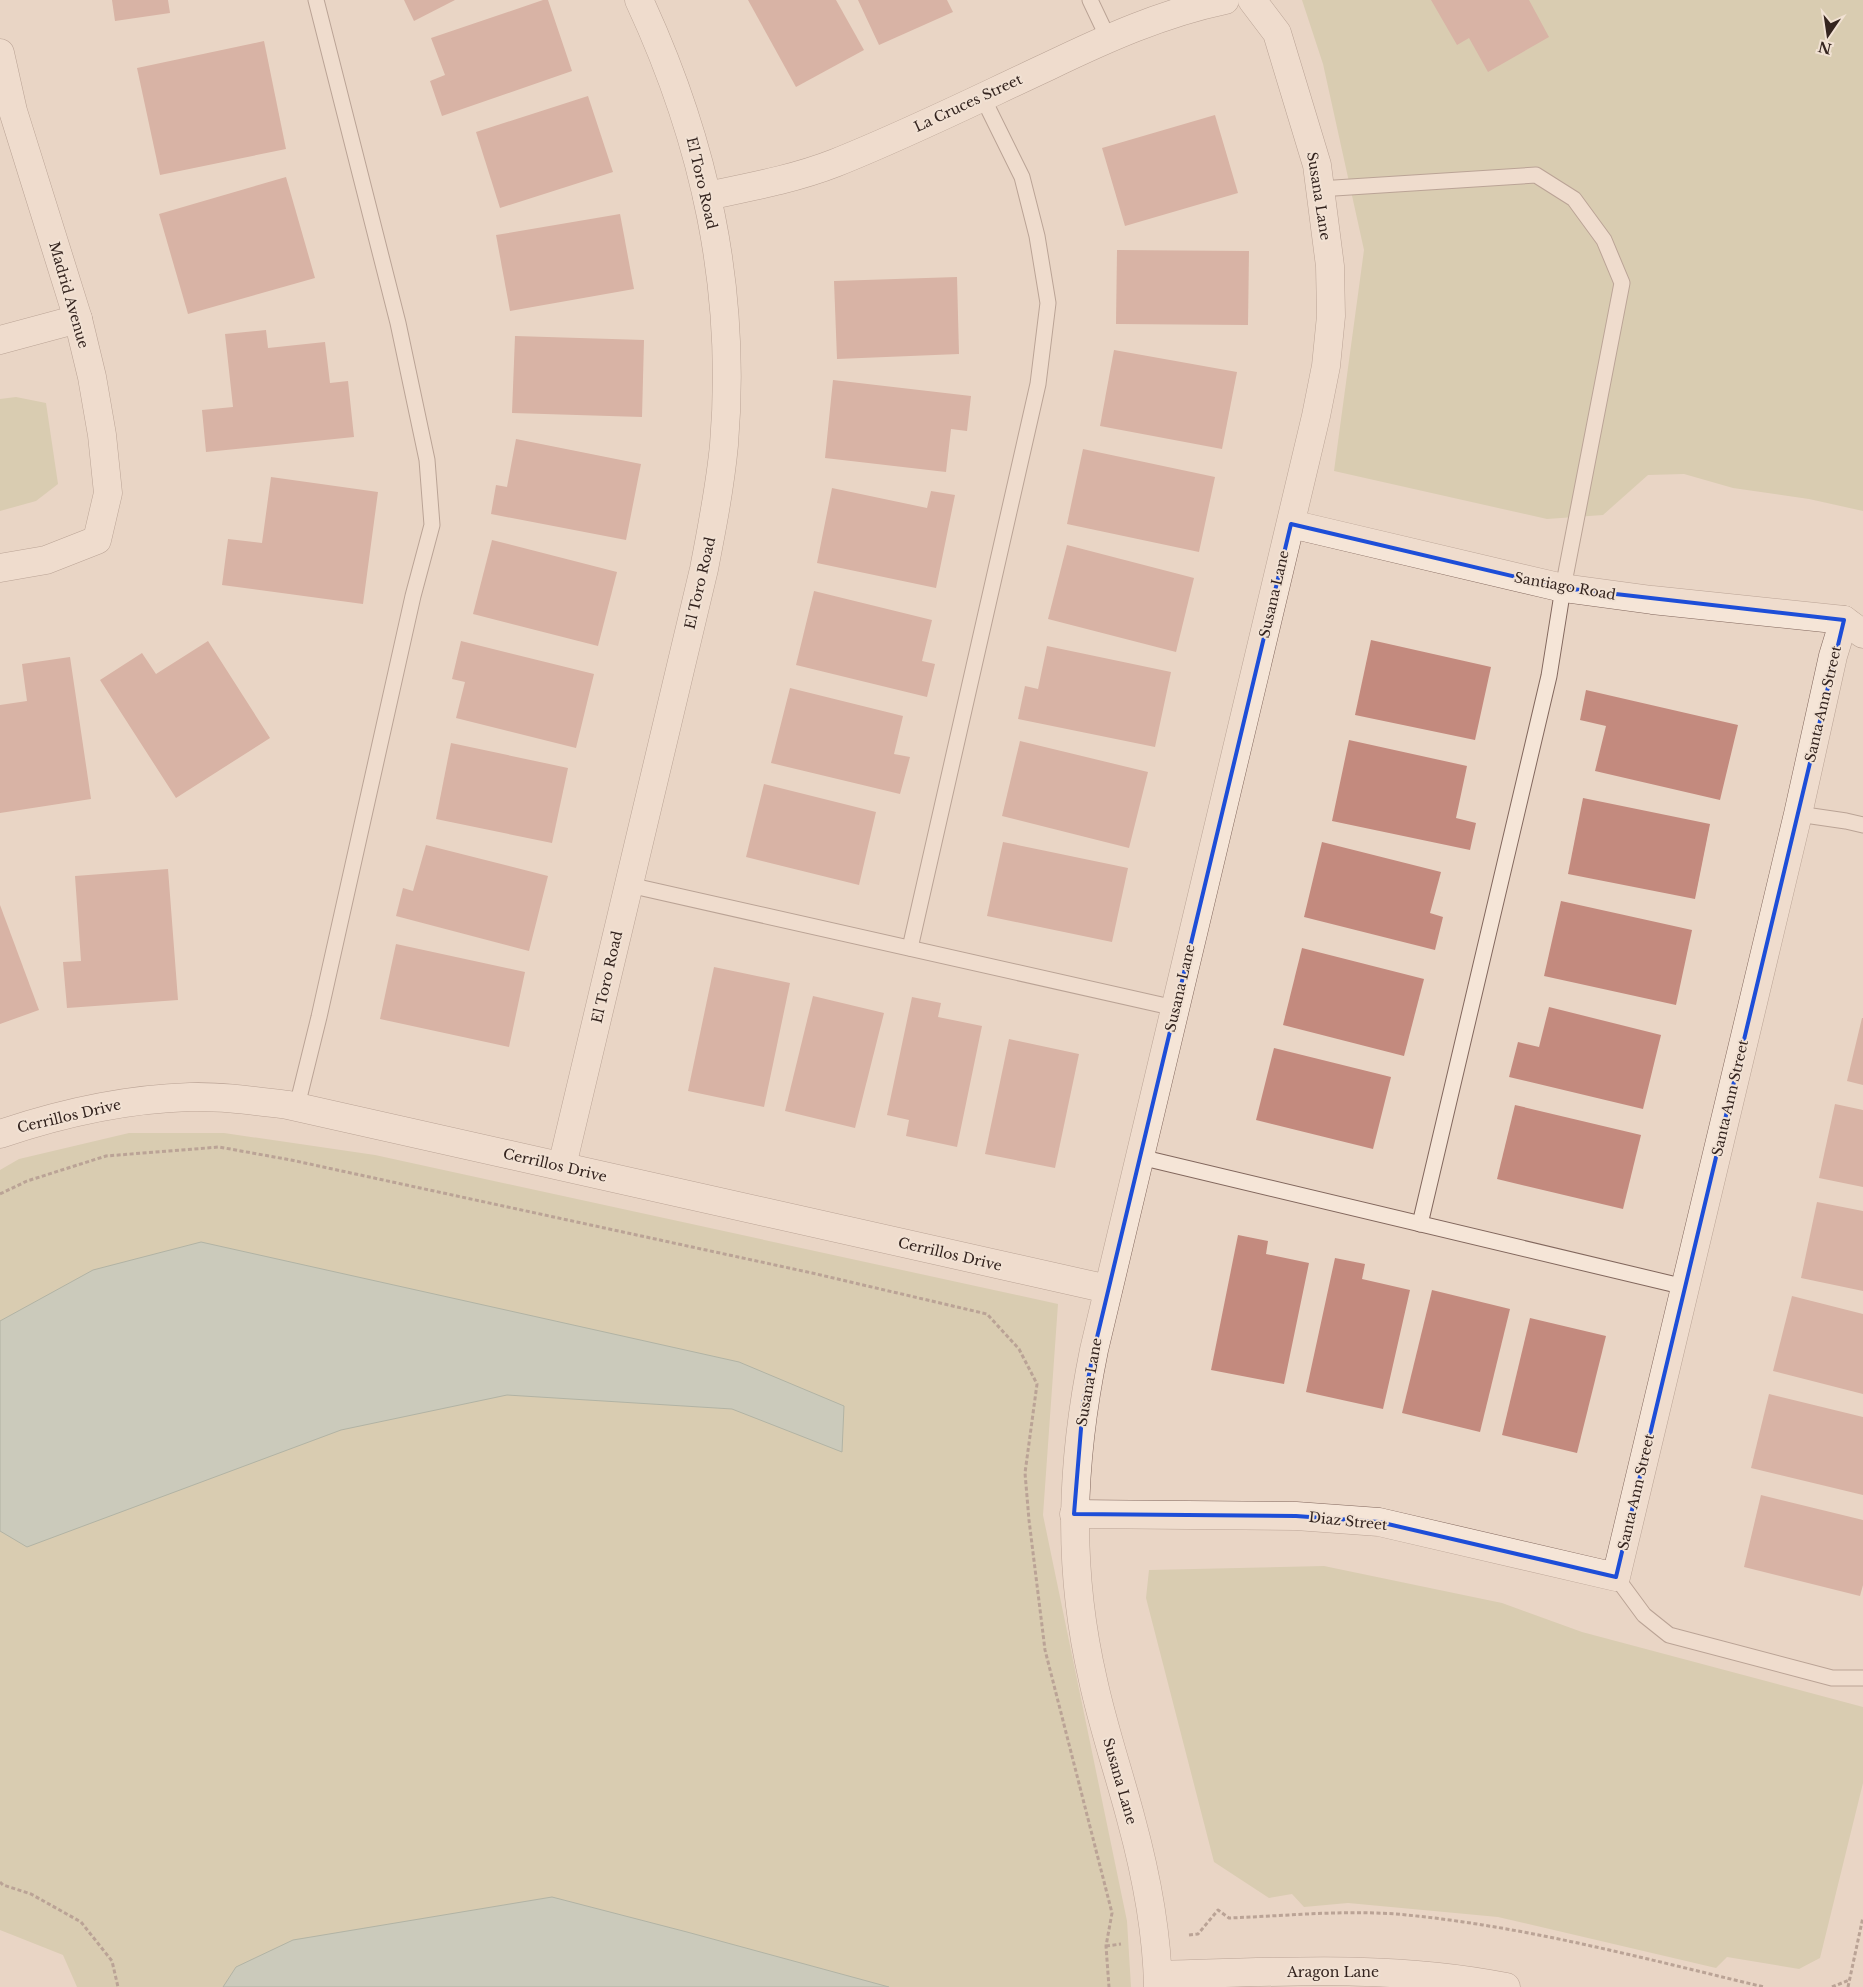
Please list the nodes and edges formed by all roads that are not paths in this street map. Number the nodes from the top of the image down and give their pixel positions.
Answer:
1 (316, 0) edge
2 (639, 0) edge
3 (1090, 0) edge
4 (1225, 0) edge
5 (1252, 0) edge
6 (1108, 38) junction
7 (0, 53) edge
8 (982, 96) junction
9 (1319, 190) junction
10 (707, 196) junction
11 (78, 319) junction
12 (0, 340) edge
13 (1291, 524) junction
14 (0, 568) edge
15 (1563, 588) junction
16 (1857, 621) edge
17 (1798, 814) junction
18 (1863, 825) edge
19 (629, 885) junction
20 (910, 948) junction
21 (1176, 1008) junction
22 (297, 1106) junction
23 (0, 1134) edge
24 (1140, 1157) junction
25 (562, 1166) junction
26 (1420, 1224) junction
27 (1685, 1287) junction
28 (1108, 1289) junction
29 (1074, 1514) junction
30 (1616, 1577) junction
31 (1863, 1678) edge
32 (1158, 1981) edge
33 (1506, 1987) edge

1 - 22 lane
2 - 10 street, El Toro Road
3 - 6 lane
4 - 6 street, La Cruces Street
5 - 9 street, Susana Lane
6 - 8 street, La Cruces Street
7 - 11 street, Madrid Avenue
8 - 10 street, La Cruces Street
8 - 20 lane
9 - 13 street, Susana Lane
9 - 15 lane
10 - 19 street, El Toro Road
11 - 12 street
11 - 14 street, Madrid Avenue
13 - 15 street, Santiago Road
13 - 21 street, Susana Lane
15 - 16 street, Santiago Road
15 - 26 lane
16 - 17 street, Santa Ann Street
17 - 18 lane
17 - 27 street, Santa Ann Street
19 - 20 lane
19 - 25 street, El Toro Road
20 - 21 lane
21 - 24 street, Susana Lane
22 - 23 street, Cerrillos Drive
22 - 25 street, Cerrillos Drive
24 - 26 lane
24 - 28 street, Susana Lane
25 - 28 street, Cerrillos Drive
26 - 27 lane
27 - 30 street, Santa Ann Street
28 - 29 street, Susana Lane
29 - 30 street, Diaz Street
29 - 32 street, Susana Lane
30 - 31 lane
32 - 33 street, Aragon Lane

